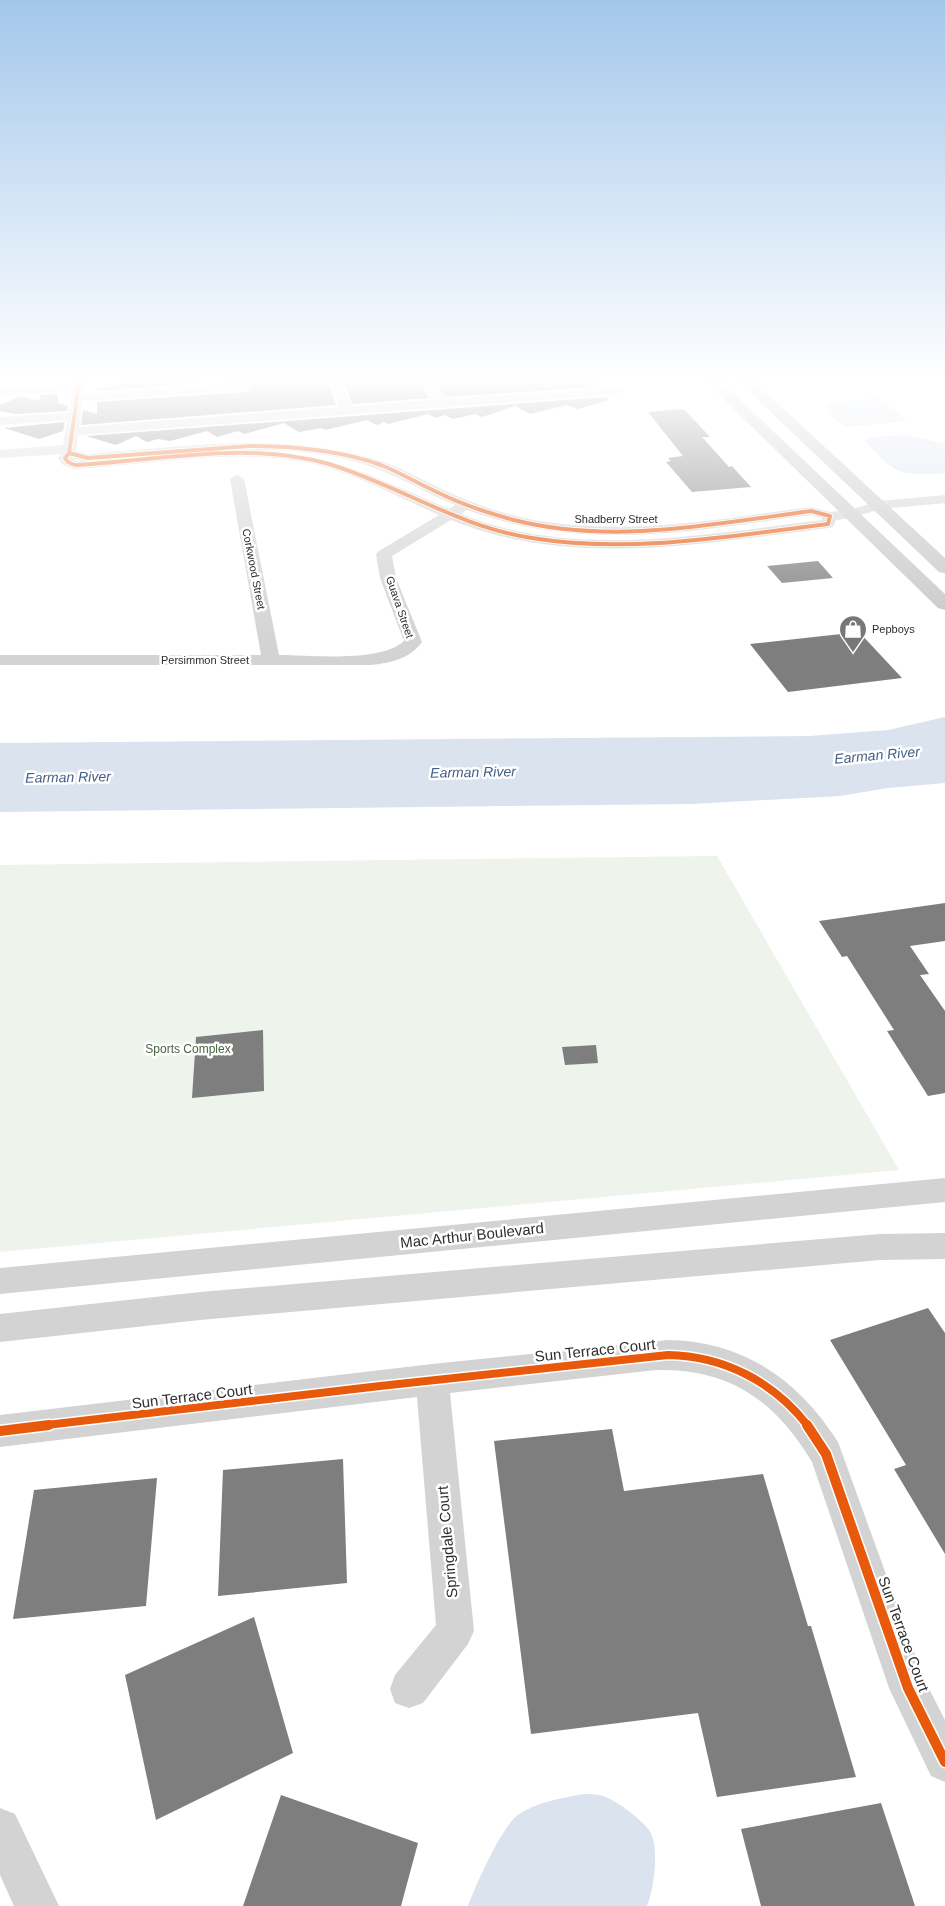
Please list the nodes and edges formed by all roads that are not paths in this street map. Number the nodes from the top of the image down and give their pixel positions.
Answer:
1 (333, 466) edge
2 (381, 466) edge
3 (800, 466) edge
4 (836, 466) edge
5 (237, 479) dead end
6 (945, 499) edge
7 (468, 505) junction
8 (879, 506) junction
9 (451, 514) junction
10 (850, 514) junction
11 (830, 516) junction
12 (901, 518) junction
13 (945, 568) edge
14 (945, 604) edge
15 (408, 647) joint
16 (0, 660) edge
17 (271, 660) junction
18 (945, 1190) edge
19 (945, 1246) edge
20 (0, 1281) edge
21 (0, 1328) edge
22 (432, 1380) junction
23 (0, 1431) edge
24 (409, 1689) dead end
25 (945, 1762) edge
26 (0, 1829) edge
27 (37, 1906) edge

1 - 9 street, Shadberry Street
2 - 7 street, Shadberry Street
3 - 10 main road
4 - 8 main road
5 - 17 street, Corkwood Street
6 - 8 street
7 - 9 street
7 - 11 street, Shadberry Street
8 - 10 street
8 - 12 main road
9 - 11 street, Shadberry Street
9 - 15 street, Guava Street
10 - 11 street, Shadberry Street
10 - 12 street
10 - 14 main road
12 - 13 main road
15 - 17 street, Persimmon Street
16 - 17 street, Persimmon Street
18 - 20 street, Mac Arthur Boulevard
19 - 21 street
22 - 23 street, Sun Terrace Court
22 - 24 street, Springdale Court
22 - 25 street, Sun Terrace Court
26 - 27 street

